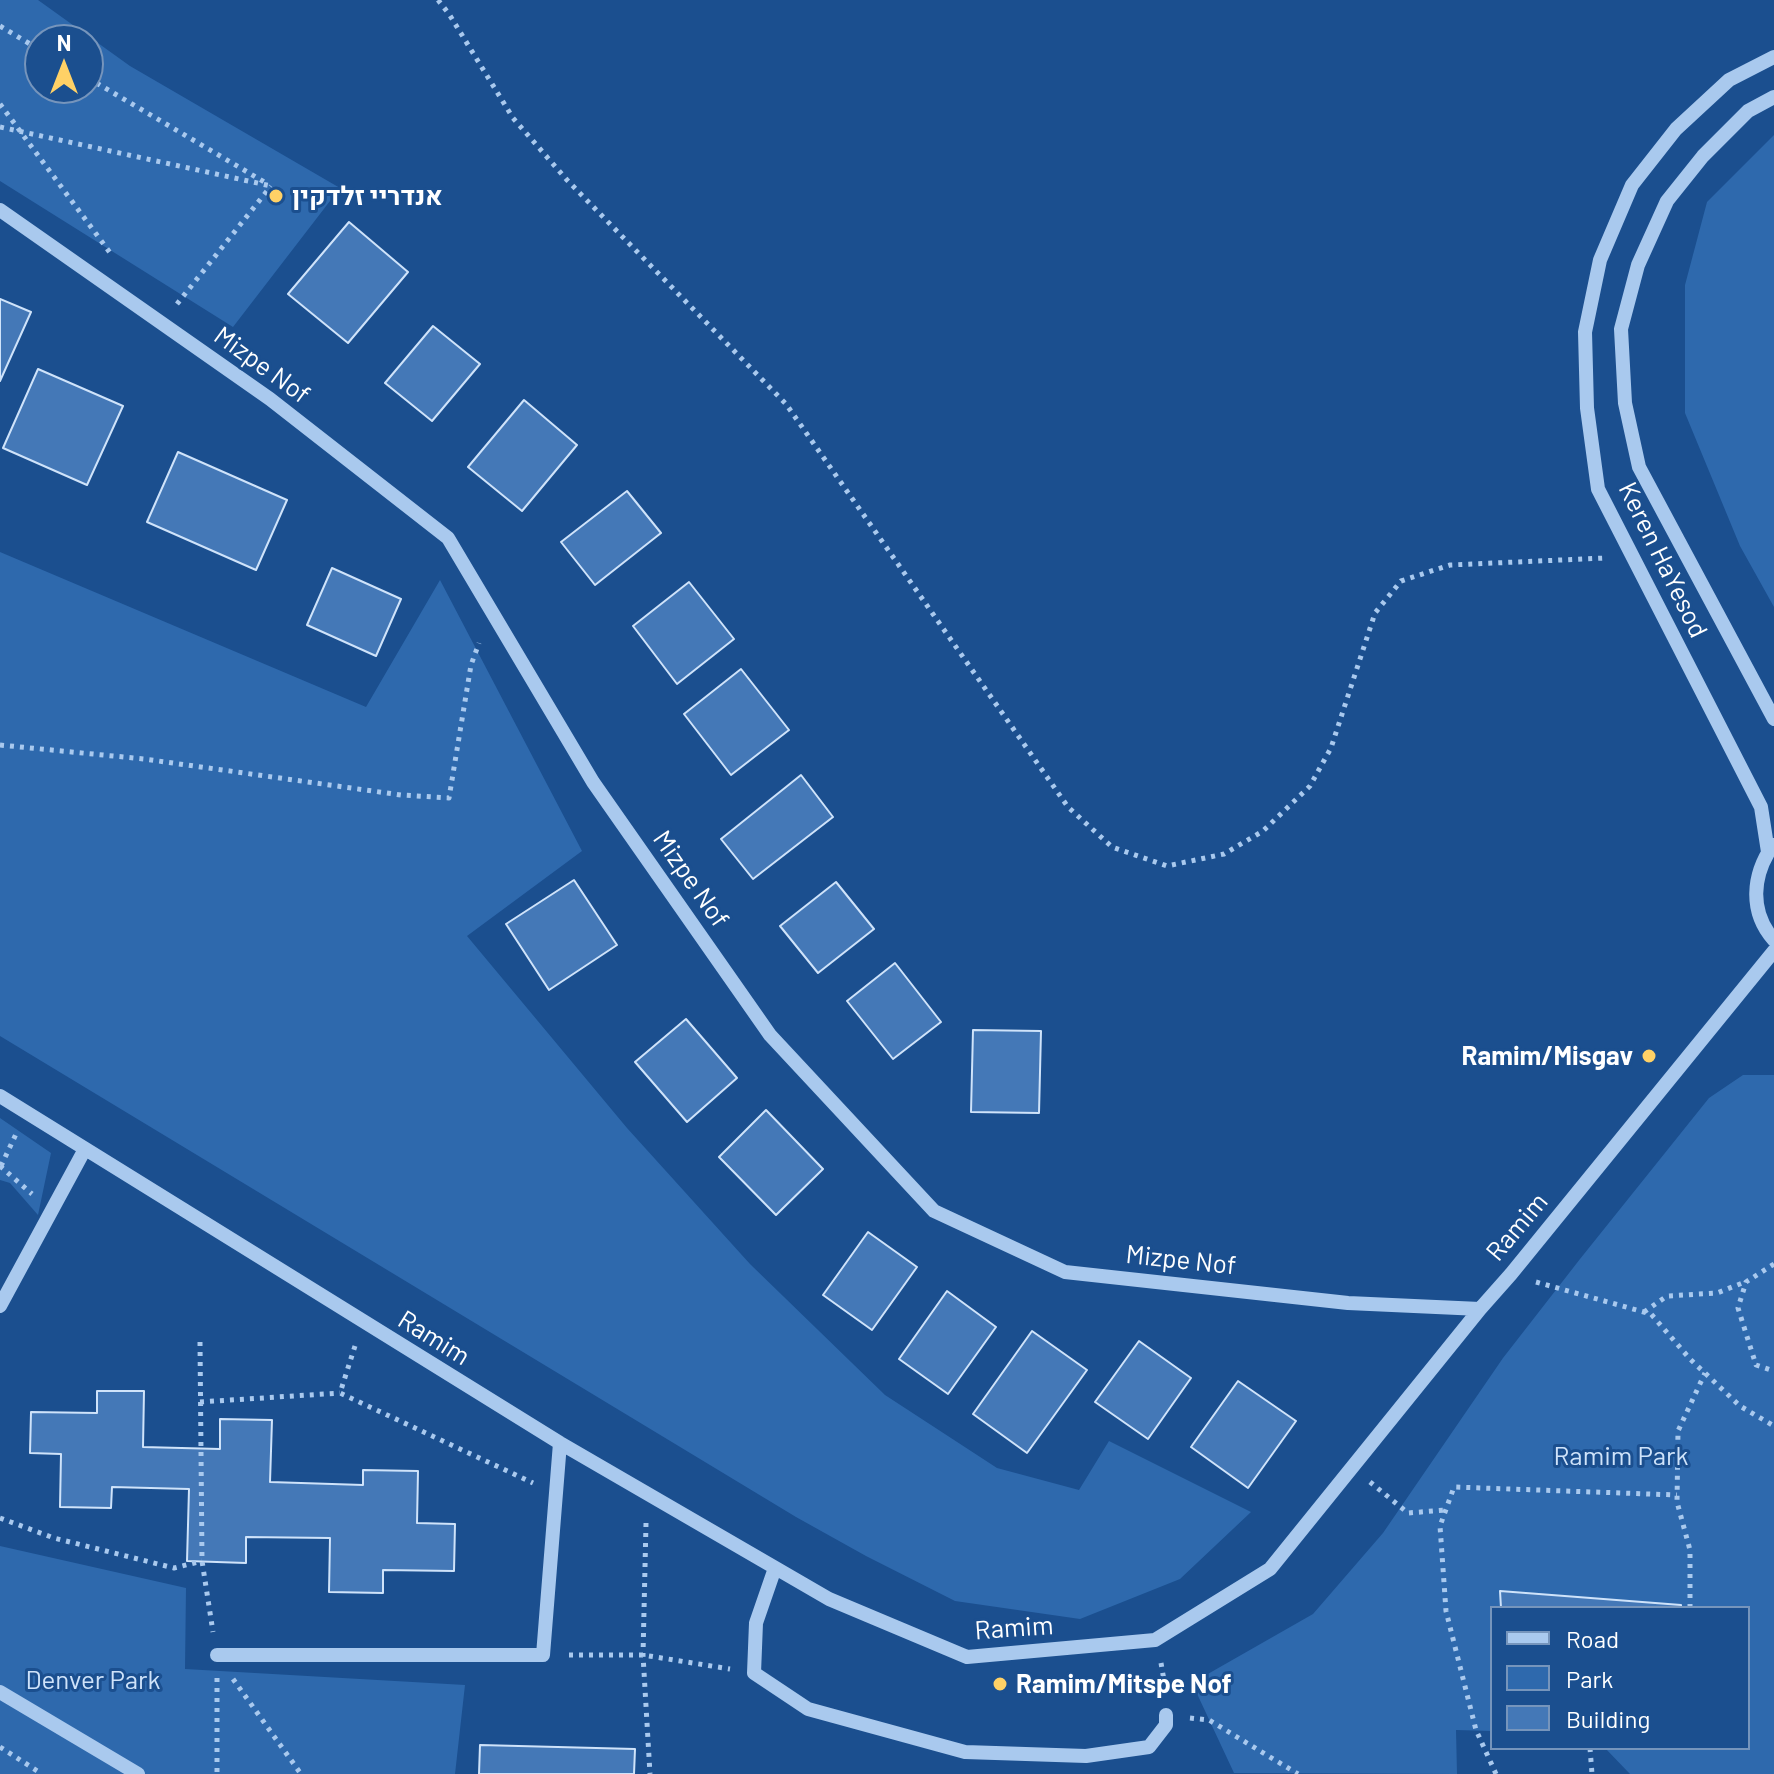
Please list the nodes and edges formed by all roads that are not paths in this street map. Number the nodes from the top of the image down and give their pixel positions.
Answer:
1 (1774, 57) edge
2 (1774, 97) edge
3 (0, 210) edge
4 (1774, 719) edge
5 (1771, 848) edge
6 (1774, 940) edge
7 (1774, 951) edge
8 (0, 1096) edge
9 (85, 1149) junction
10 (0, 1306) edge
11 (1480, 1309) junction
12 (560, 1443) junction
13 (775, 1568) junction
14 (217, 1655) road end
15 (0, 1692) edge
16 (1166, 1715) road end
17 (138, 1774) edge

1 - 5 street, Keren HaYesod
2 - 4 street, Keren HaYesod
3 - 11 street, Mizpe Nof
5 - 6 street
7 - 11 street, Ramim
8 - 9 street, Ramim
9 - 10 street
9 - 12 street, Ramim
11 - 13 street, Ramim
12 - 13 street, Ramim
12 - 14 street
13 - 16 street
15 - 17 street

